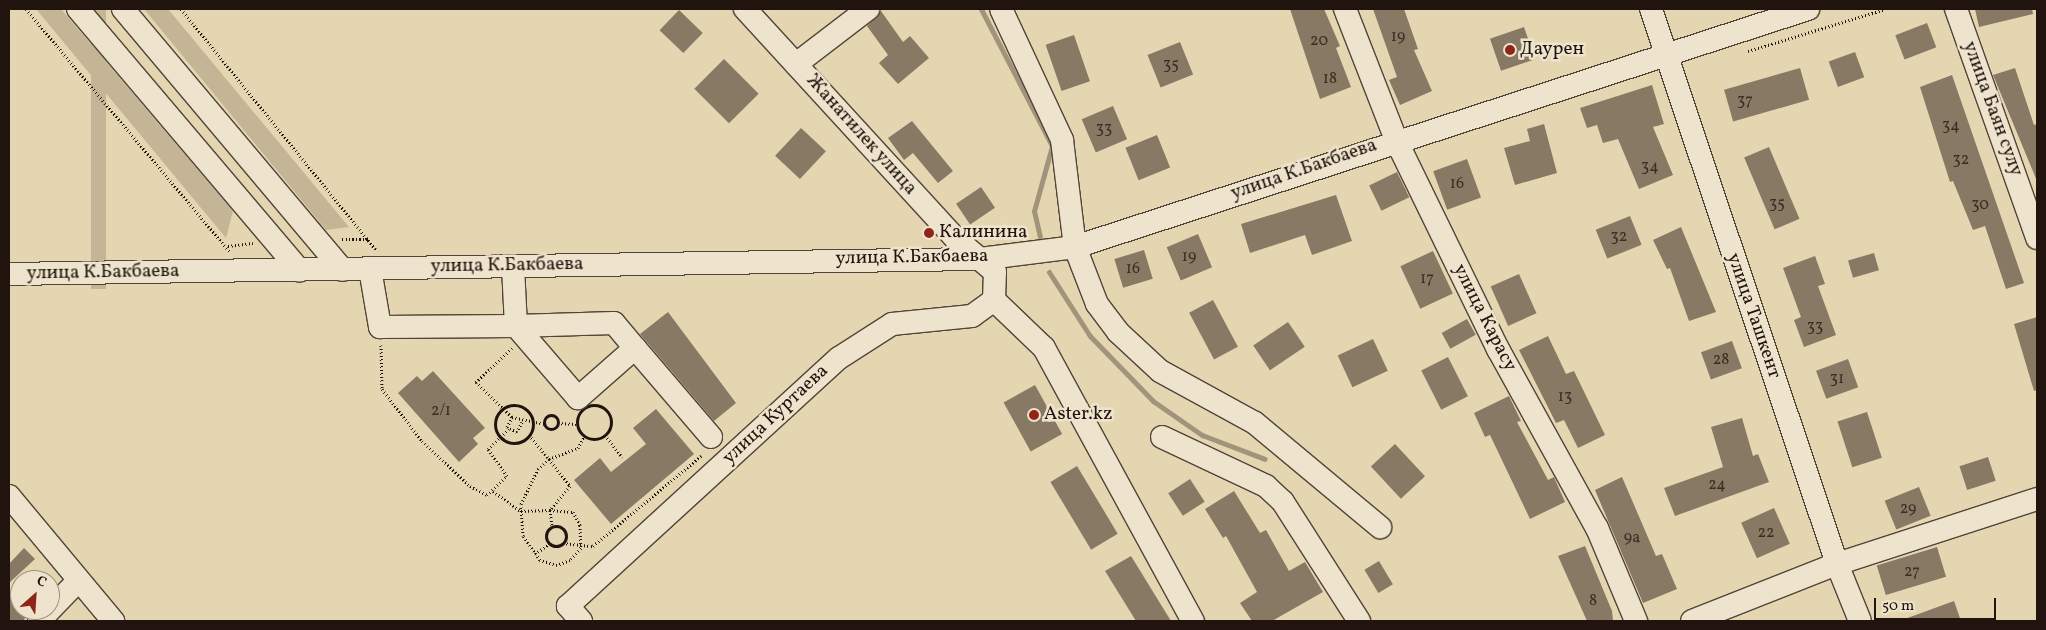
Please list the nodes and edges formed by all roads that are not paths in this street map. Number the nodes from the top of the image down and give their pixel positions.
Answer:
1 (78, 9) edge
2 (123, 9) edge
3 (745, 9) edge
4 (868, 9) edge
5 (1001, 9) edge
6 (1345, 9) edge
7 (1651, 9) edge
8 (1808, 9) edge
9 (1956, 9) edge
10 (1665, 54) junction
11 (796, 64) junction
12 (1396, 140) junction
13 (2037, 238) edge
14 (1075, 247) junction
15 (980, 259) junction
16 (513, 266) junction
17 (370, 269) junction
18 (343, 270) junction
19 (300, 271) junction
20 (9, 274) edge
21 (994, 300) junction
22 (520, 331) junction
23 (635, 348) junction
24 (711, 437) road end
25 (1162, 437) dead end
26 (9, 496) edge
27 (2037, 499) edge
28 (1380, 526) dead end
29 (1837, 564) junction
30 (78, 581) junction
31 (39, 621) edge
32 (113, 621) edge
33 (581, 621) edge
34 (1193, 621) edge
35 (1359, 621) edge
36 (1636, 621) edge
37 (1692, 621) edge
38 (1860, 621) edge

1 - 19 street
2 - 18 street
3 - 11 street, Жанатилек улица
4 - 11 street
5 - 14 street
6 - 12 street, улица Карасу
7 - 10 street, улица Ташкент
8 - 10 street, улица К.Бакбаева
9 - 13 street, улица Баян сулу
10 - 12 street, улица К.Бакбаева
10 - 29 street, улица Ташкент
11 - 15 street, Жанатилек улица
12 - 14 street, улица К.Бакбаева
12 - 36 street, улица Карасу
14 - 15 street, улица К.Бакбаева
14 - 28 street
15 - 16 street, улица К.Бакбаева
15 - 21 street
16 - 17 street, улица К.Бакбаева
16 - 22 street
17 - 18 street, улица К.Бакбаева
17 - 22 street
18 - 19 street, улица К.Бакбаева
19 - 20 street, улица К.Бакбаева
21 - 33 street, улица Куртаева
21 - 34 street
22 - 23 street
22 - 23 street
23 - 24 street
25 - 35 street
26 - 30 street
27 - 29 street
29 - 37 street
29 - 38 street, улица Ташкент
30 - 31 street
30 - 32 street

